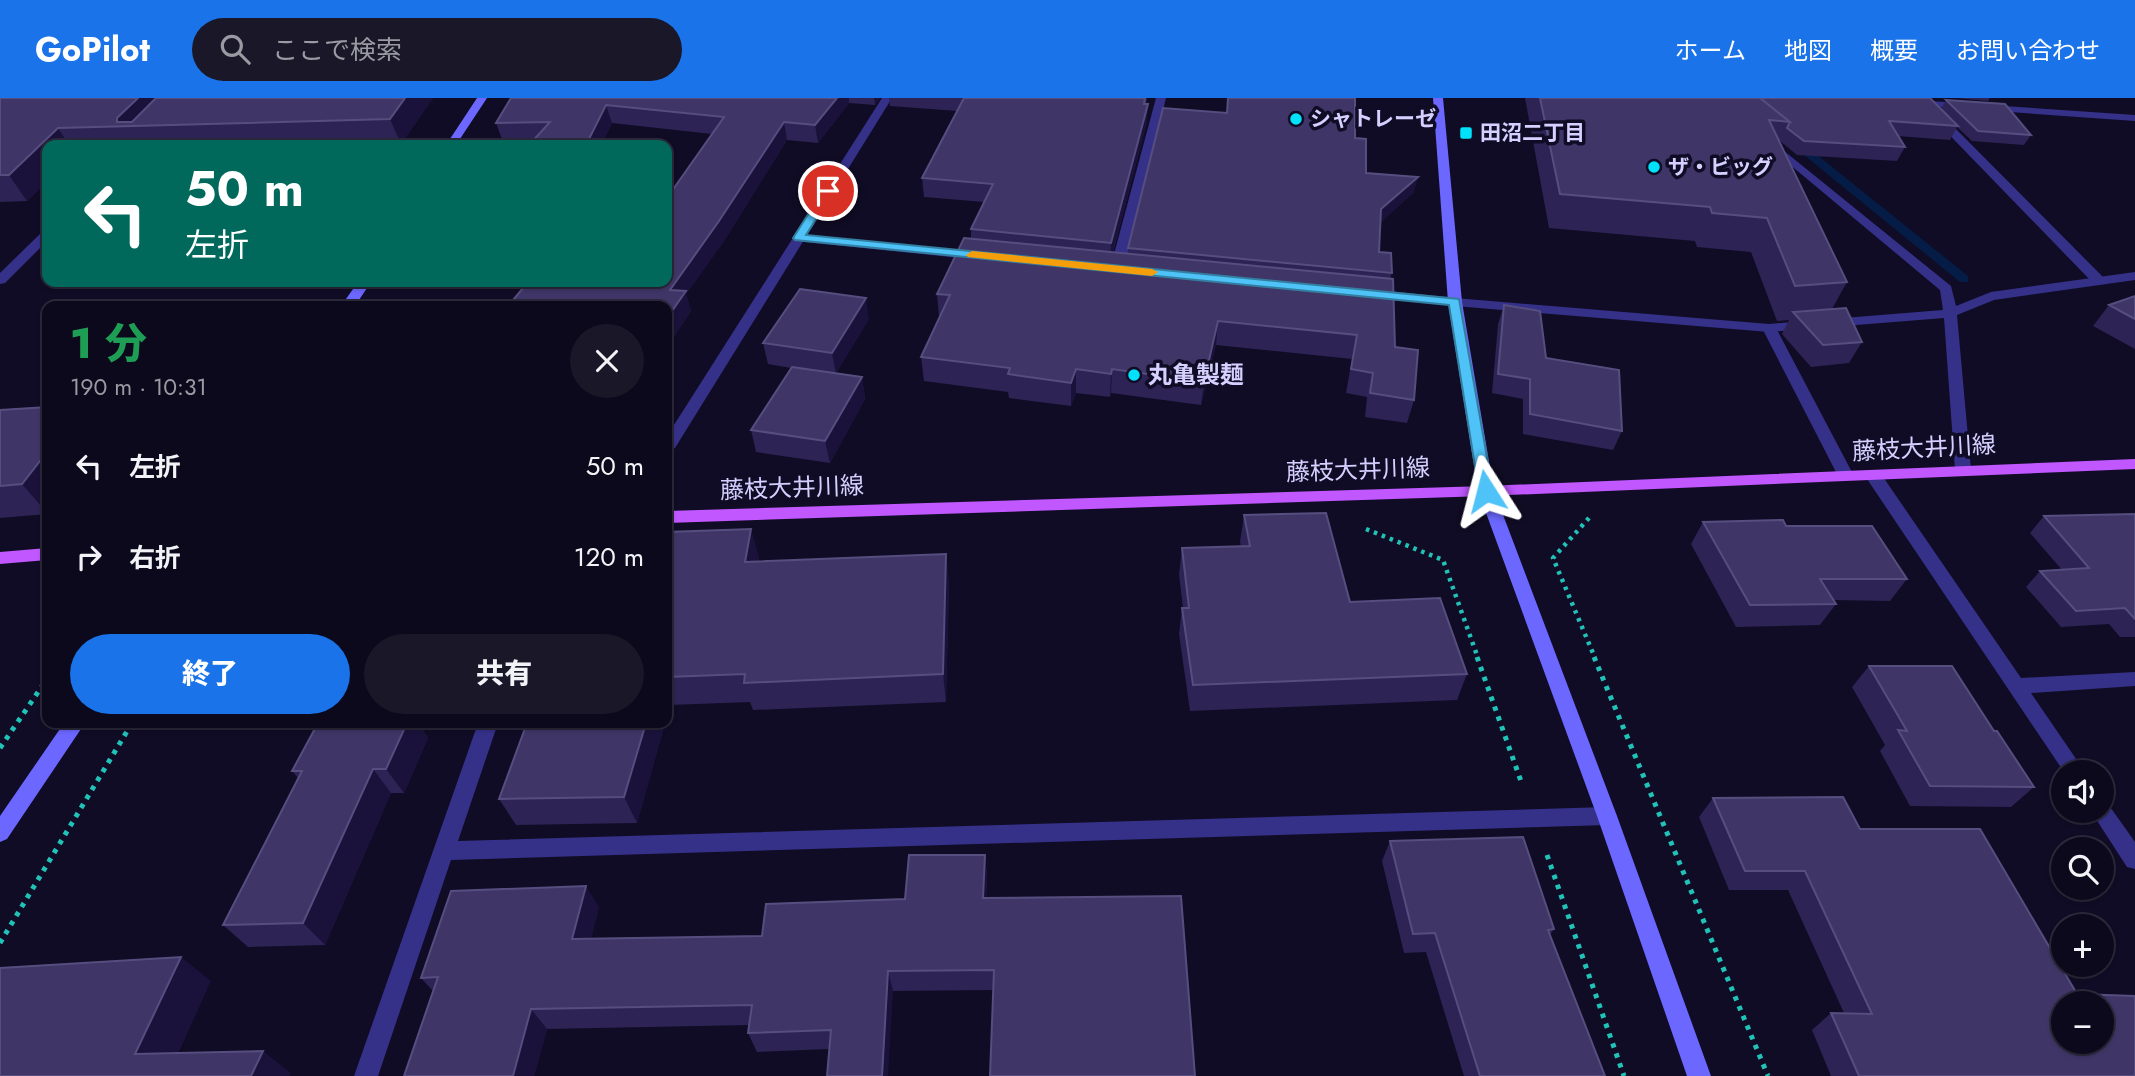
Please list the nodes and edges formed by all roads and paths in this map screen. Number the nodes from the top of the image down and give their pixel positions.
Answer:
1 (482, 98) edge
2 (887, 98) edge
3 (1161, 98) edge
4 (1438, 98) edge
5 (1922, 101) edge
6 (1900, 102) edge
7 (2135, 118) edge
8 (1758, 133) edge
9 (455, 140) edge
10 (799, 238) junction
11 (42, 239) edge
12 (992, 257) edge
13 (1117, 269) edge
14 (2135, 276) edge
15 (0, 280) edge
16 (2099, 281) junction
17 (1360, 293) edge
18 (1455, 302) junction
19 (1950, 313) junction
20 (1769, 328) junction
21 (672, 440) edge
22 (2135, 464) edge
23 (1962, 470) junction
24 (1873, 475) junction
25 (1846, 476) junction
26 (1486, 491) junction
27 (672, 517) edge
28 (1603, 518) dead end
29 (1354, 524) dead end
30 (42, 554) edge
31 (0, 558) edge
32 (2135, 679) edge
33 (42, 686) edge
34 (2016, 686) junction
35 (72, 728) edge
36 (129, 728) edge
37 (486, 728) edge
38 (0, 748) edge
39 (2067, 760) edge
40 (1607, 816) junction
41 (1534, 818) junction
42 (2110, 823) edge
43 (0, 833) edge
44 (443, 852) junction
45 (2135, 860) edge
46 (0, 943) edge
47 (366, 1076) edge
48 (1624, 1076) edge
49 (1699, 1076) edge
50 (1768, 1076) edge

1 - 9 street
2 - 10 street
3 - 13 street
4 - 18 street
5 - 6 street
5 - 7 street
5 - 16 street
8 - 19 street
10 - 12 street
10 - 21 street
11 - 15 street
14 - 16 street
16 - 19 street
17 - 18 street
18 - 20 street
18 - 26 street
19 - 20 street
19 - 23 street
20 - 25 street
22 - 23 main road, 藤枝大井川線
23 - 24 main road, 藤枝大井川線
24 - 25 main road, 藤枝大井川線
24 - 34 street
25 - 26 main road, 藤枝大井川線
26 - 27 main road, 藤枝大井川線
26 - 40 street
28 - 50 path
29 - 41 path
30 - 31 main road
32 - 34 street
33 - 38 path
34 - 39 street
35 - 43 street
36 - 46 path
37 - 44 street
40 - 41 street
40 - 49 street
41 - 44 street
41 - 48 path
42 - 45 street
44 - 47 street

